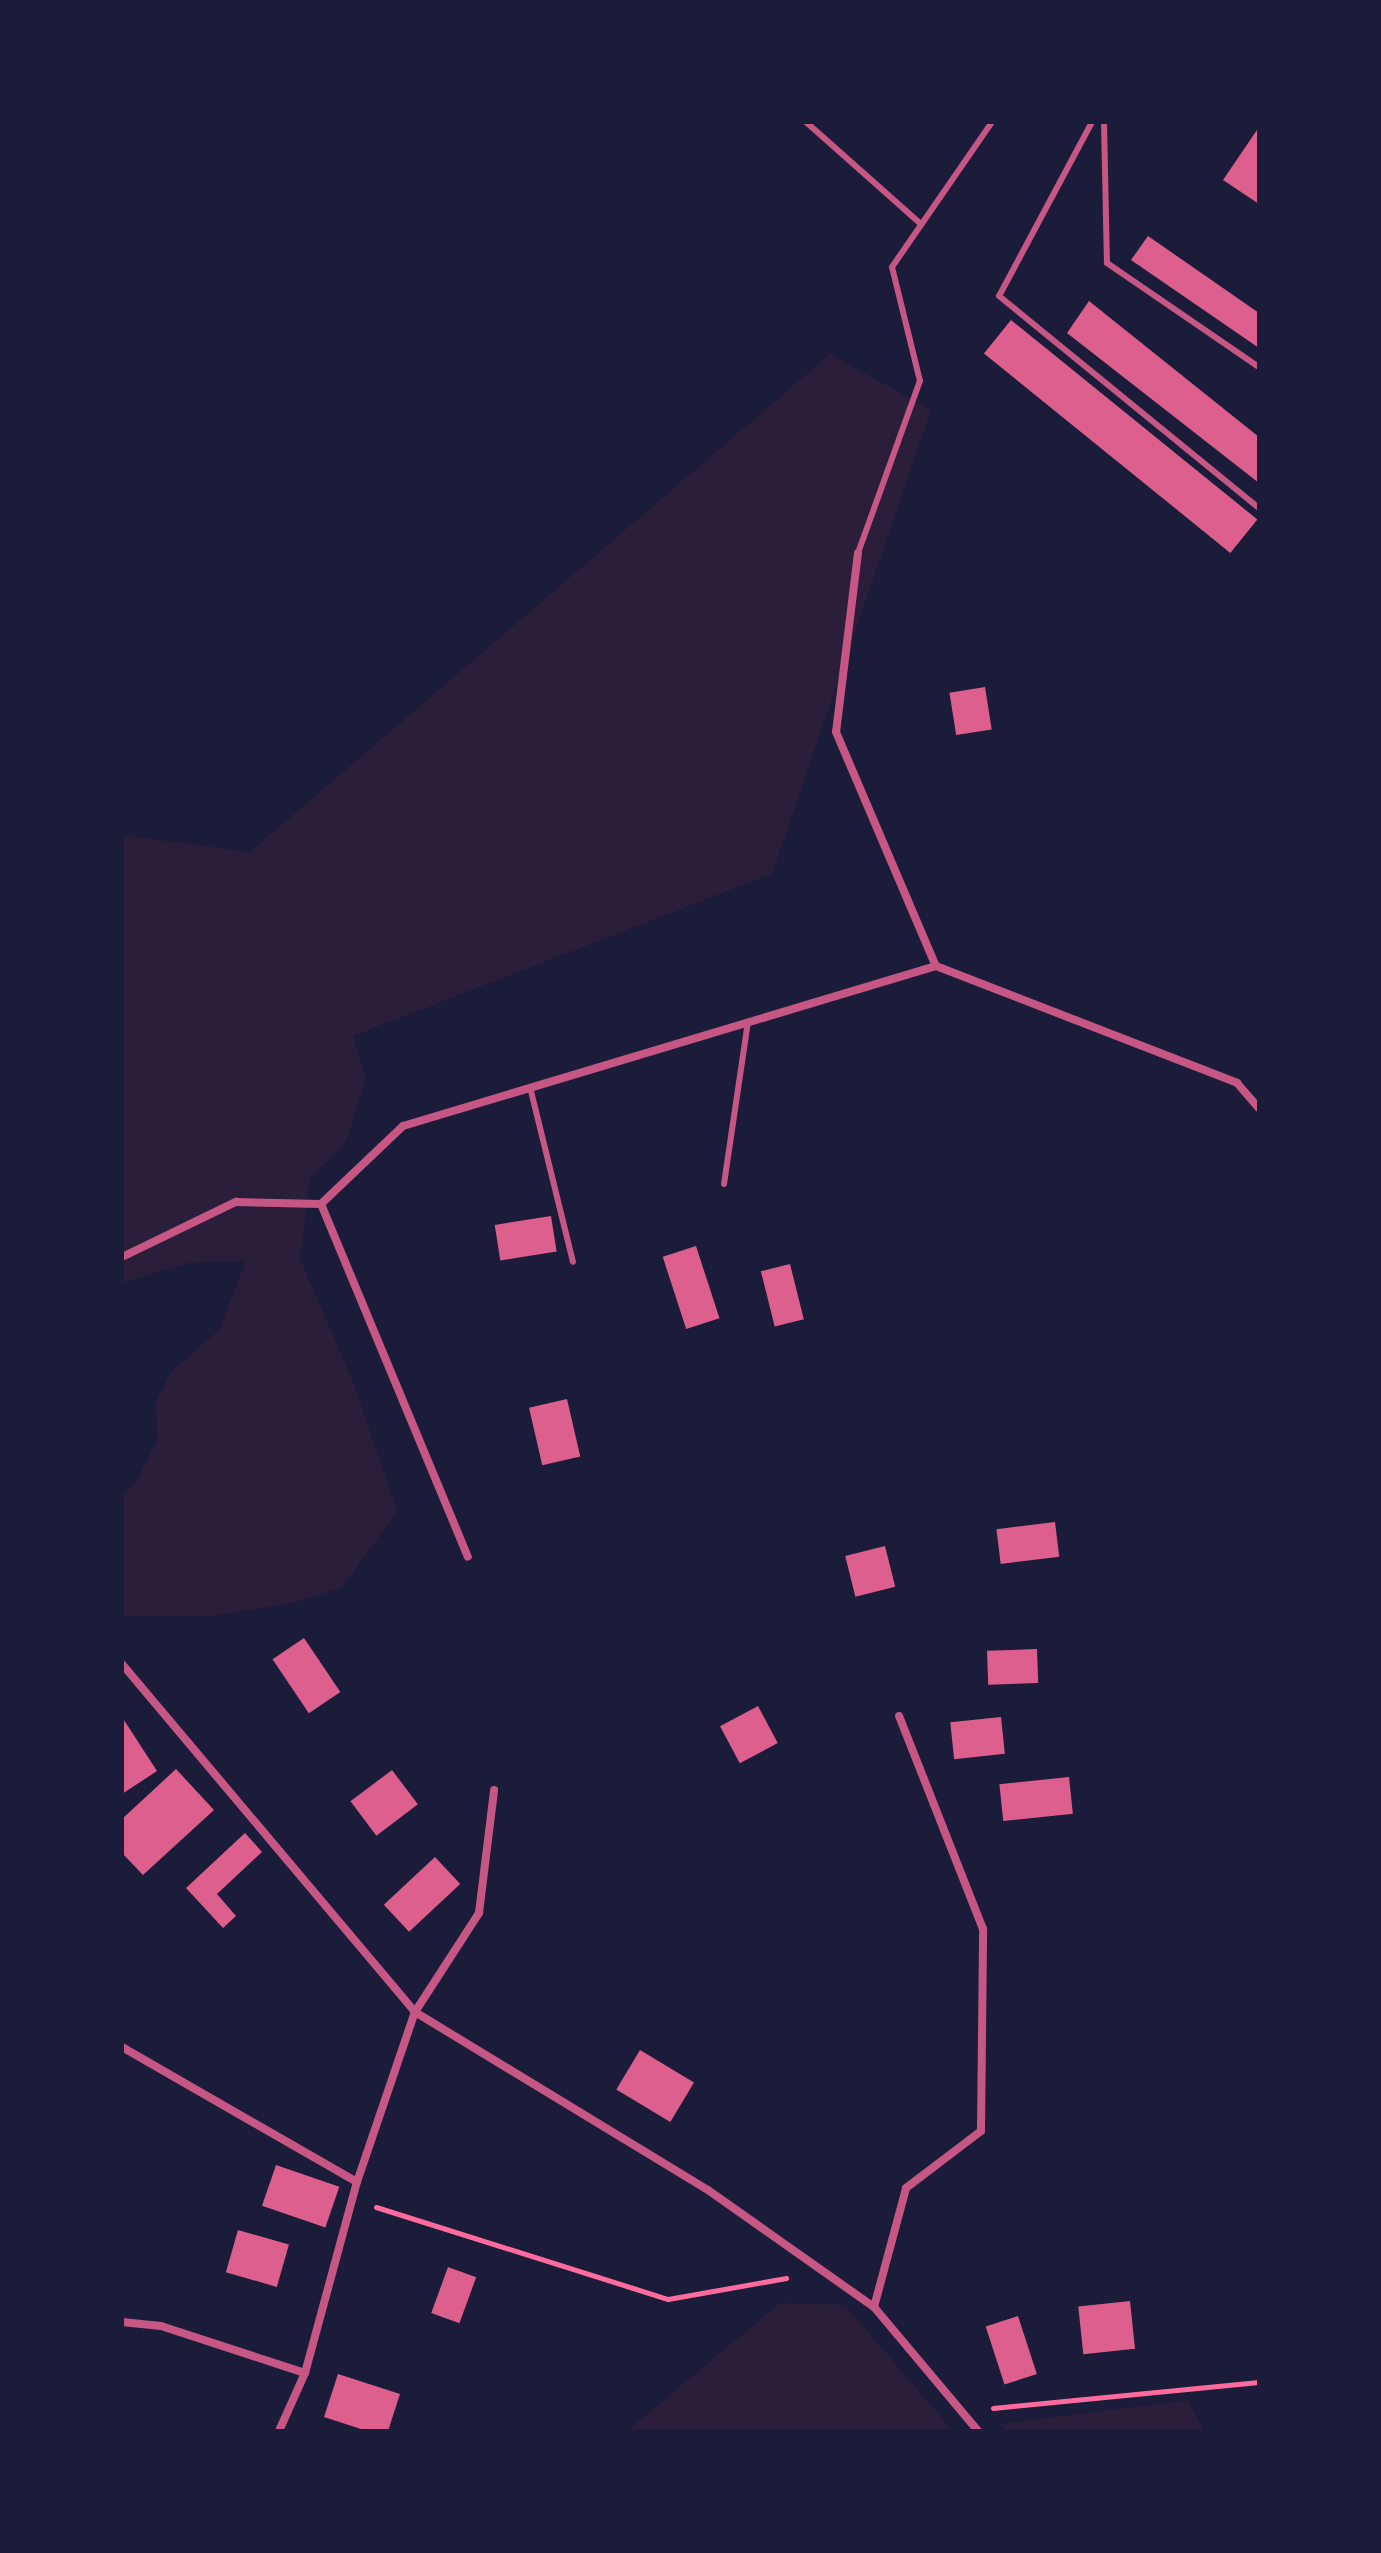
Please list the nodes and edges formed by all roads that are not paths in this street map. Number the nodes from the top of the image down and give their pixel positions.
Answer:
1 (806, 122) edge
2 (992, 122) edge
3 (1092, 122) edge
4 (1104, 122) edge
5 (921, 224) junction
6 (1259, 367) edge
7 (1259, 508) edge
8 (858, 553) joint
9 (936, 966) junction
10 (748, 1022) junction
11 (530, 1087) junction
12 (1259, 1108) edge
13 (724, 1184) dead end
14 (321, 1204) junction
15 (122, 1257) edge
16 (573, 1262) dead end
17 (468, 1557) dead end
18 (122, 1664) edge
19 (899, 1716) dead end
20 (494, 1790) dead end
21 (415, 2012) junction
22 (122, 2047) edge
23 (357, 2182) junction
24 (874, 2307) junction
25 (122, 2322) edge
26 (305, 2373) junction
27 (279, 2431) edge
28 (978, 2431) edge

1 - 5 lane
2 - 5 lane
3 - 7 lane
4 - 6 lane
5 - 8 lane
8 - 9 street
9 - 10 street
9 - 12 street
10 - 11 street
10 - 13 lane
11 - 14 street
11 - 16 lane
14 - 15 street
14 - 17 street
18 - 21 street
19 - 24 street
20 - 21 street
21 - 23 street
21 - 24 street
22 - 23 street
23 - 26 street
24 - 28 street
25 - 26 street
26 - 27 street

